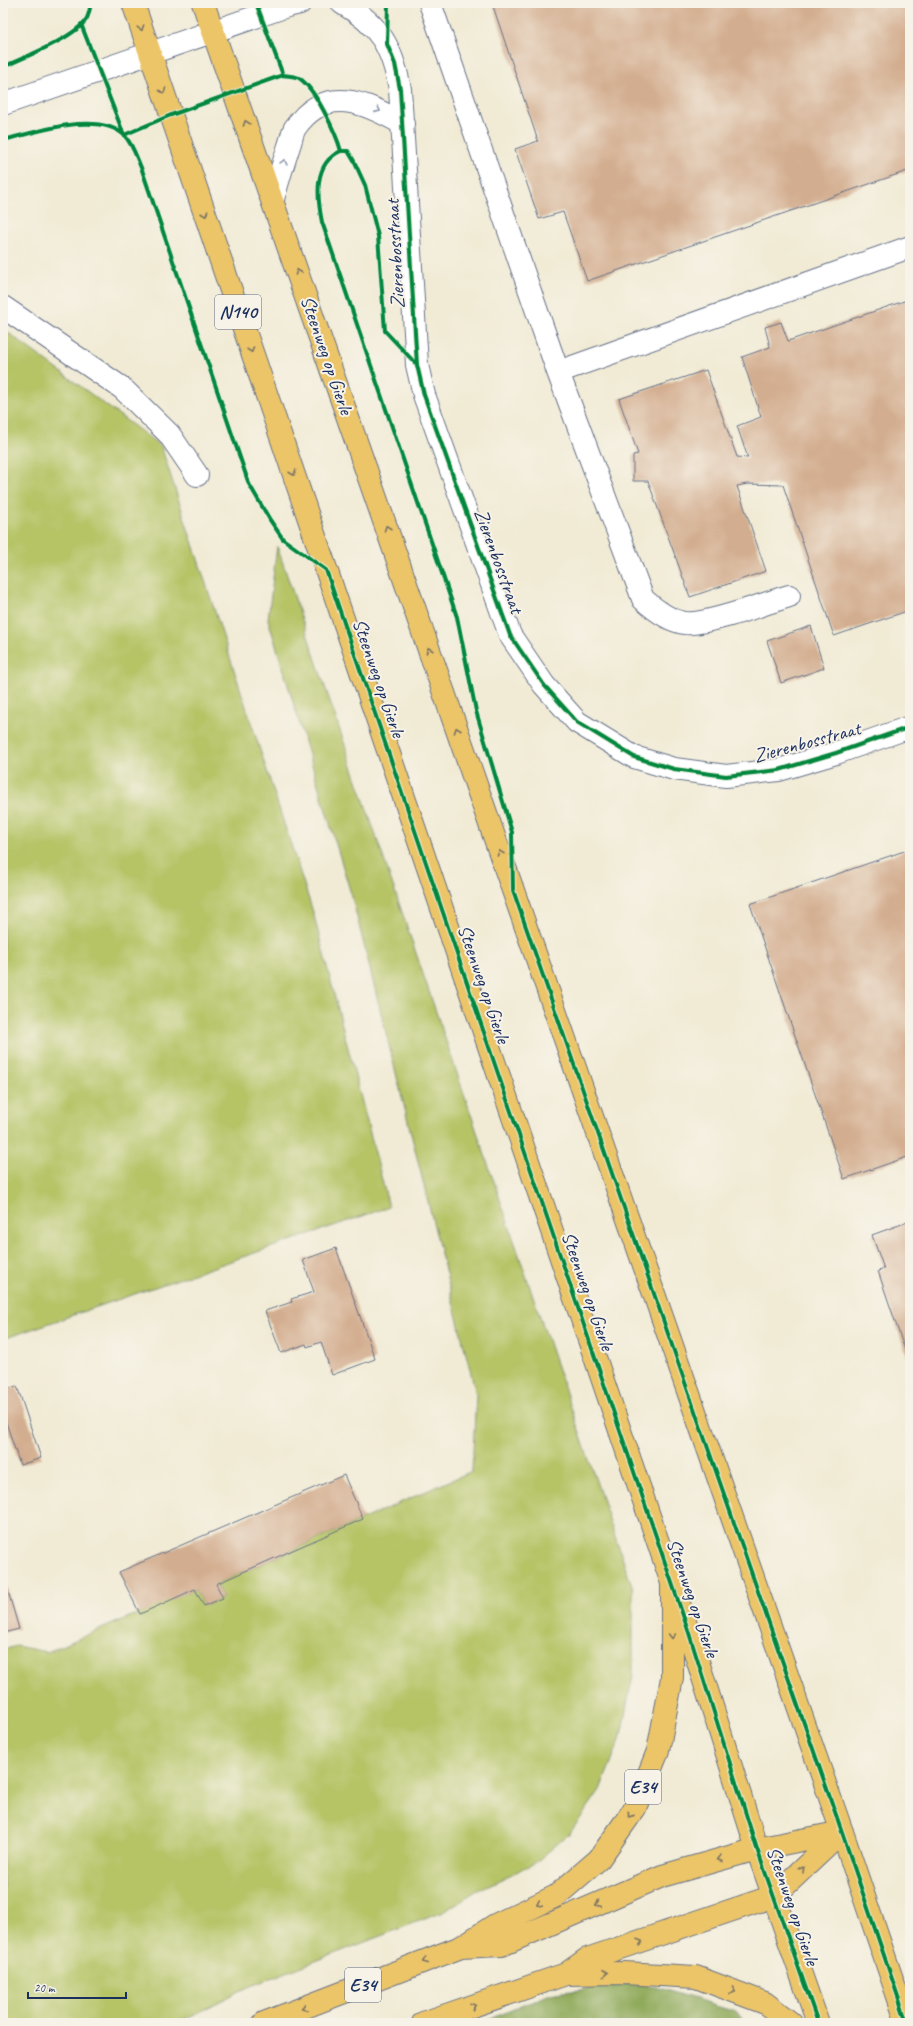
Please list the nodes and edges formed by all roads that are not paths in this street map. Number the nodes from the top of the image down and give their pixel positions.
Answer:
1 (133, 3) edge
2 (204, 3) edge
3 (300, 3) edge
4 (342, 3) edge
5 (430, 3) edge
6 (213, 32) junction
7 (150, 54) junction
8 (3, 104) edge
9 (403, 124) junction
10 (273, 199) junction
11 (910, 247) edge
12 (3, 307) edge
13 (558, 372) junction
14 (197, 475) dead end
15 (789, 596) dead end
16 (910, 727) edge
17 (672, 1583) junction
18 (842, 1832) junction
19 (757, 1849) junction
20 (774, 1896) junction
21 (461, 1947) junction
22 (566, 1974) junction
23 (264, 2023) edge
24 (423, 2023) edge
25 (791, 2023) edge
26 (818, 2023) edge
27 (907, 2023) edge

1 -> 7 main road, Steenweg op Gierle / N140
2 - 6 main road, Steenweg op Gierle
3 - 6 street
4 - 9 street, Zierenbosstraat
5 - 13 street
6 - 7 street
10 -> 6 main road, Steenweg op Gierle
7 - 8 street
7 -> 17 main road, Steenweg op Gierle / N140
10 -> 9 street
9 - 16 street, Zierenbosstraat
18 -> 10 main road, Steenweg op Gierle
11 - 13 street
12 - 14 street
13 - 15 street
17 - 19 main road, Steenweg op Gierle / N140
17 -> 21 main road, E34
18 - 19 main road, E34
20 -> 18 main road
18 - 27 main road, Steenweg op Gierle
19 - 20 main road, Steenweg op Gierle / N140
19 -> 21 main road, E34
22 -> 20 main road
20 - 26 main road, Steenweg op Gierle / N140
21 -> 23 main road, E34
24 -> 22 main road
22 -> 25 main road

